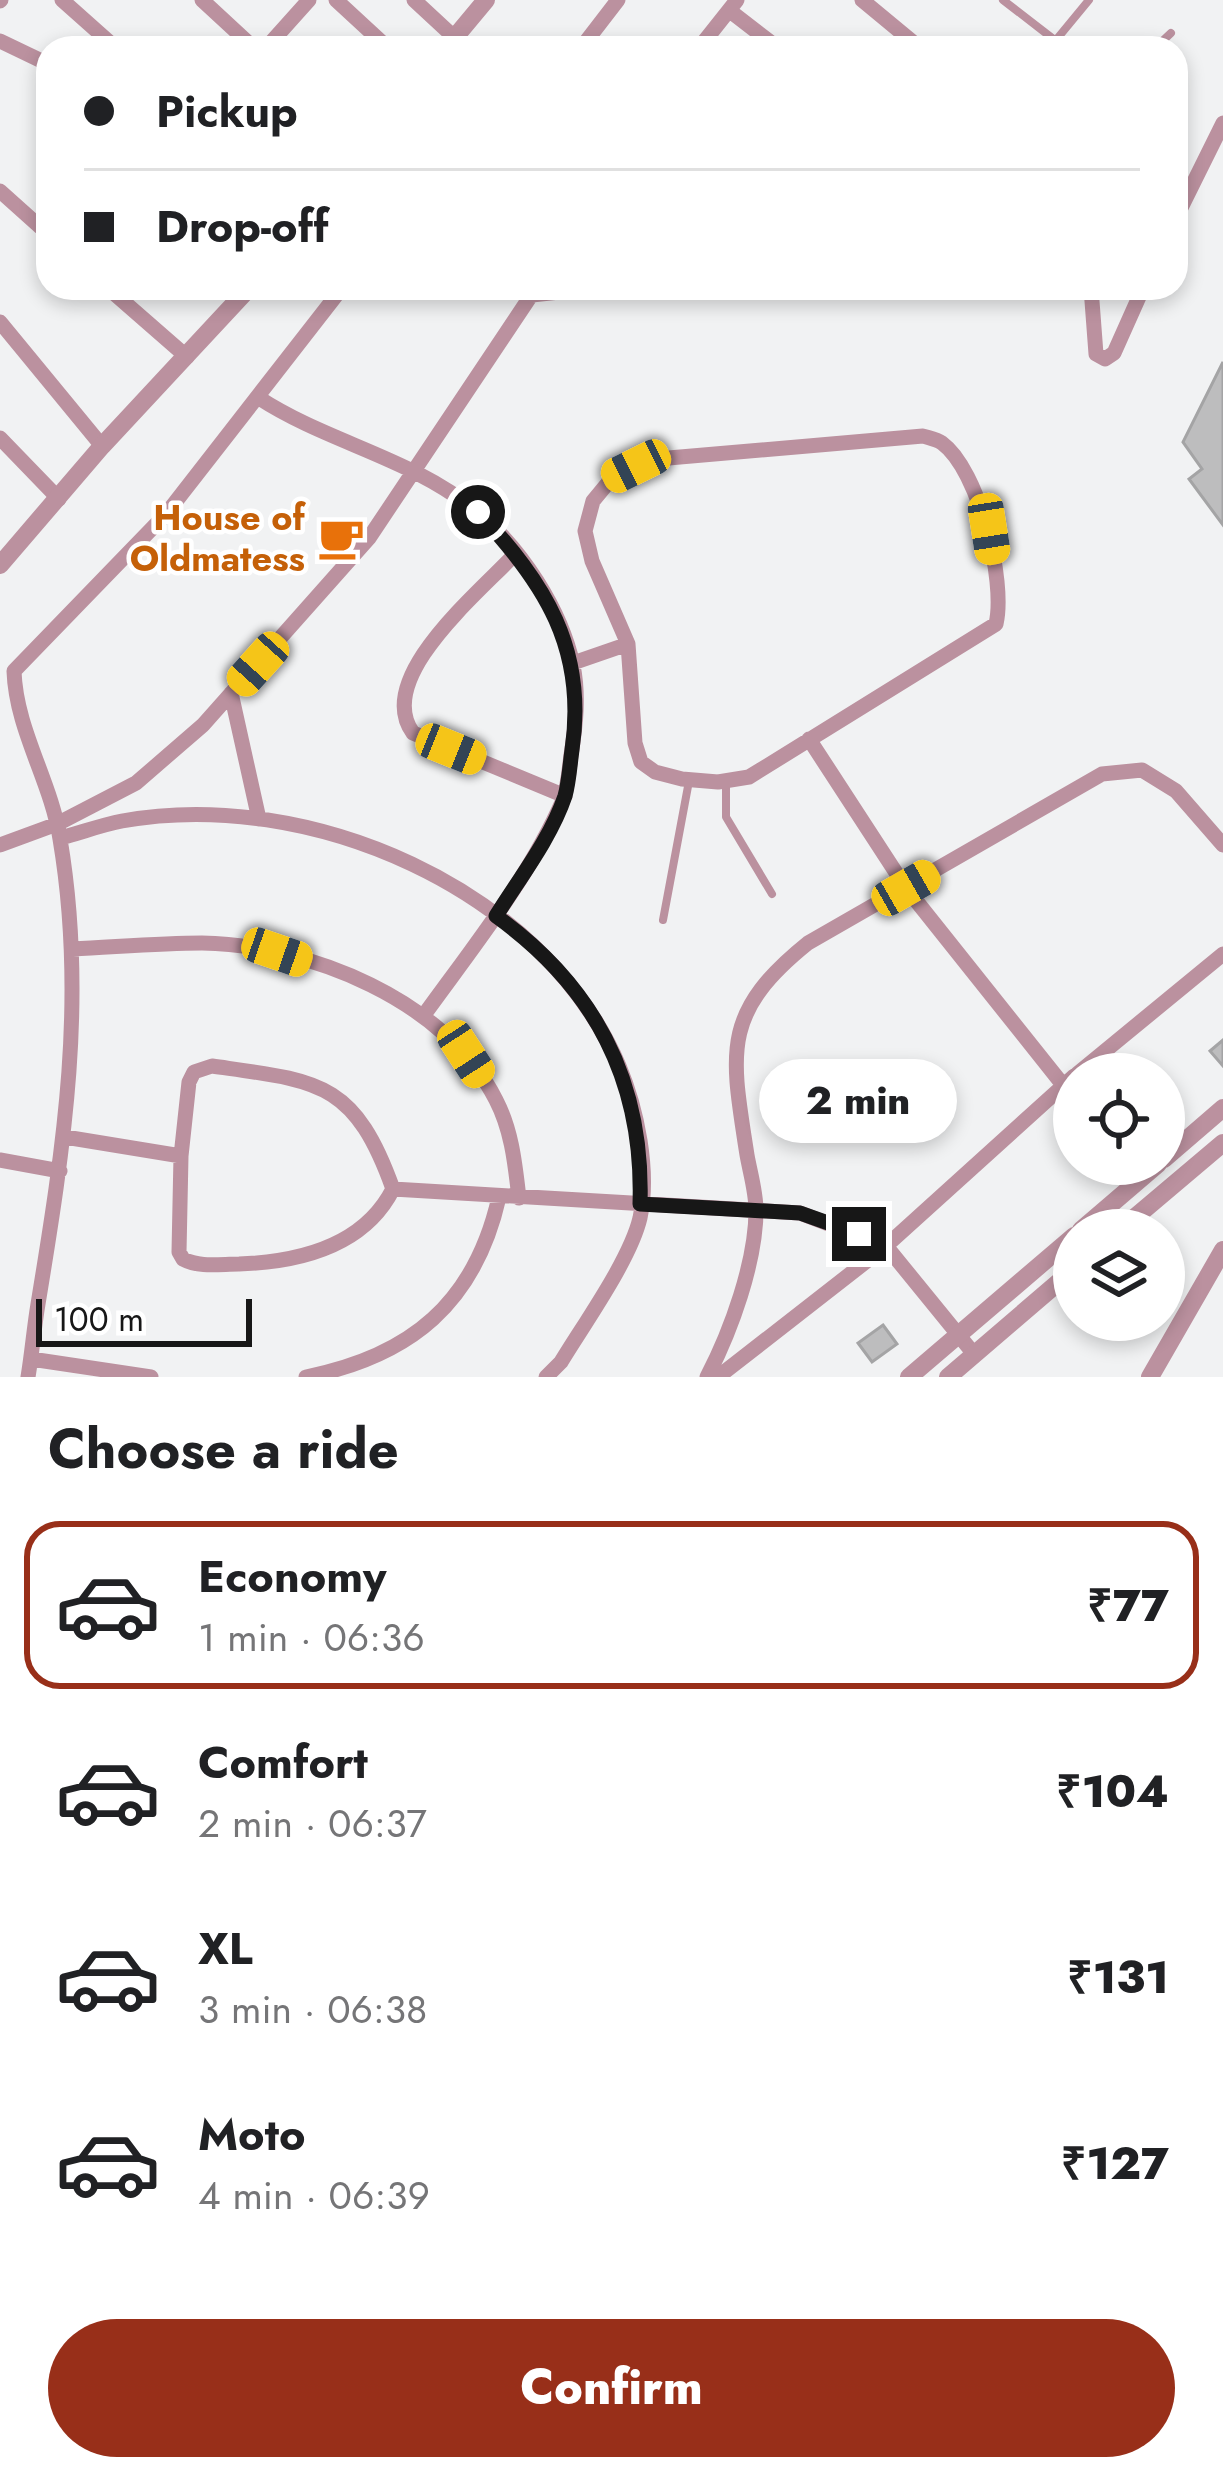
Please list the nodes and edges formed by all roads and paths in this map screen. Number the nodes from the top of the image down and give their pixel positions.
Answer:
1 (62, 0) edge
2 (202, 0) edge
3 (309, 0) edge
4 (337, 0) edge
5 (414, 0) edge
6 (486, 0) edge
7 (618, 0) edge
8 (862, 0) edge
9 (1003, 0) edge
10 (1089, 0) edge
11 (734, 5) edge
12 (1172, 33) dead end
13 (100, 36) edge
14 (241, 36) edge
15 (277, 36) edge
16 (375, 36) edge
17 (443, 36) edge
18 (457, 36) edge
19 (590, 36) edge
20 (709, 36) edge
21 (766, 36) edge
22 (906, 36) edge
23 (1051, 36) edge
24 (1059, 36) edge
25 (1169, 36) edge
26 (0, 40) edge
27 (36, 58) edge
28 (1223, 123) edge
29 (0, 191) edge
30 (1188, 194) edge
31 (36, 223) edge
32 (122, 300) edge
33 (236, 300) edge
34 (333, 300) edge
35 (529, 300) edge
36 (1092, 300) edge
37 (1138, 300) edge
38 (0, 322) edge
39 (187, 357) junction
40 (260, 398) junction
41 (0, 438) edge
42 (102, 446) junction
43 (415, 470) junction
44 (59, 499) junction
45 (516, 553) junction
46 (0, 565) edge
47 (628, 644) junction
48 (573, 663) junction
49 (231, 693) junction
50 (808, 740) junction
51 (689, 779) junction
52 (726, 780) junction
53 (565, 796) junction
54 (259, 819) junction
55 (58, 831) junction
56 (0, 844) edge
57 (1223, 845) edge
58 (906, 888) junction
59 (772, 894) dead end
60 (496, 916) junction
61 (663, 920) dead end
62 (73, 949) junction
63 (1223, 954) edge
64 (424, 1015) junction
65 (1103, 1053) edge
66 (1053, 1058) edge
67 (1053, 1095) edge
68 (1223, 1108) edge
69 (64, 1137) junction
70 (1185, 1140) edge
71 (1223, 1143) edge
72 (181, 1156) junction
73 (0, 1160) edge
74 (60, 1172) junction
75 (1133, 1185) edge
76 (393, 1190) junction
77 (500, 1197) junction
78 (519, 1198) junction
79 (640, 1204) junction
80 (1105, 1209) edge
81 (1145, 1209) edge
82 (756, 1210) junction
83 (886, 1246) junction
84 (1223, 1250) edge
85 (1053, 1254) edge
86 (1053, 1287) edge
87 (958, 1335) junction
88 (974, 1354) junction
89 (31, 1359) junction
90 (353, 1372) edge
91 (28, 1377) edge
92 (151, 1377) edge
93 (306, 1377) edge
94 (546, 1377) edge
95 (707, 1377) edge
96 (718, 1377) edge
97 (910, 1377) edge
98 (948, 1377) edge
99 (1150, 1377) edge

1 - 13 street
2 - 14 street
3 - 15 street
4 - 16 street
5 - 17 street
6 - 18 street
7 - 19 street
8 - 22 street
9 - 23 lane
10 - 24 lane
11 - 20 street
11 - 21 street
12 - 25 lane
26 - 27 street
28 - 30 street
29 - 31 street
32 - 39 street
33 - 39 street
34 - 40 street
35 - 43 street
36 - 37 street
38 - 42 street
39 - 42 street
40 - 43 street
40 - 55 street
41 - 44 street
42 - 44 street
43 - 45 street
43 - 49 street
44 - 46 street
45 - 48 street
45 - 53 street
47 - 48 street
47 - 50 street
47 - 51 street
48 - 53 street
49 - 54 street
49 - 55 street
50 - 52 street
50 - 58 street
51 - 52 street
51 - 61 lane
52 - 59 lane
53 - 60 street
54 - 55 street
54 - 60 street
55 - 56 street
55 - 62 street
57 - 58 street
58 - 66 street
58 - 82 street
60 - 64 street
60 - 79 street
62 - 64 street
62 - 69 street
63 - 65 street
64 - 78 street
67 - 83 street
68 - 70 street
69 - 72 street
69 - 74 street
71 - 81 street
72 - 76 street
72 - 76 street
73 - 74 street
74 - 89 street
75 - 80 street
76 - 77 street
77 - 78 street
77 - 90 street
78 - 79 street
79 - 82 street
79 - 94 street
82 - 83 street
82 - 95 street
83 - 87 street
83 - 96 street
84 - 99 street
85 - 87 street
86 - 88 street
87 - 88 street
87 - 97 street
88 - 98 street
89 - 91 street
89 - 92 street
90 - 93 street

